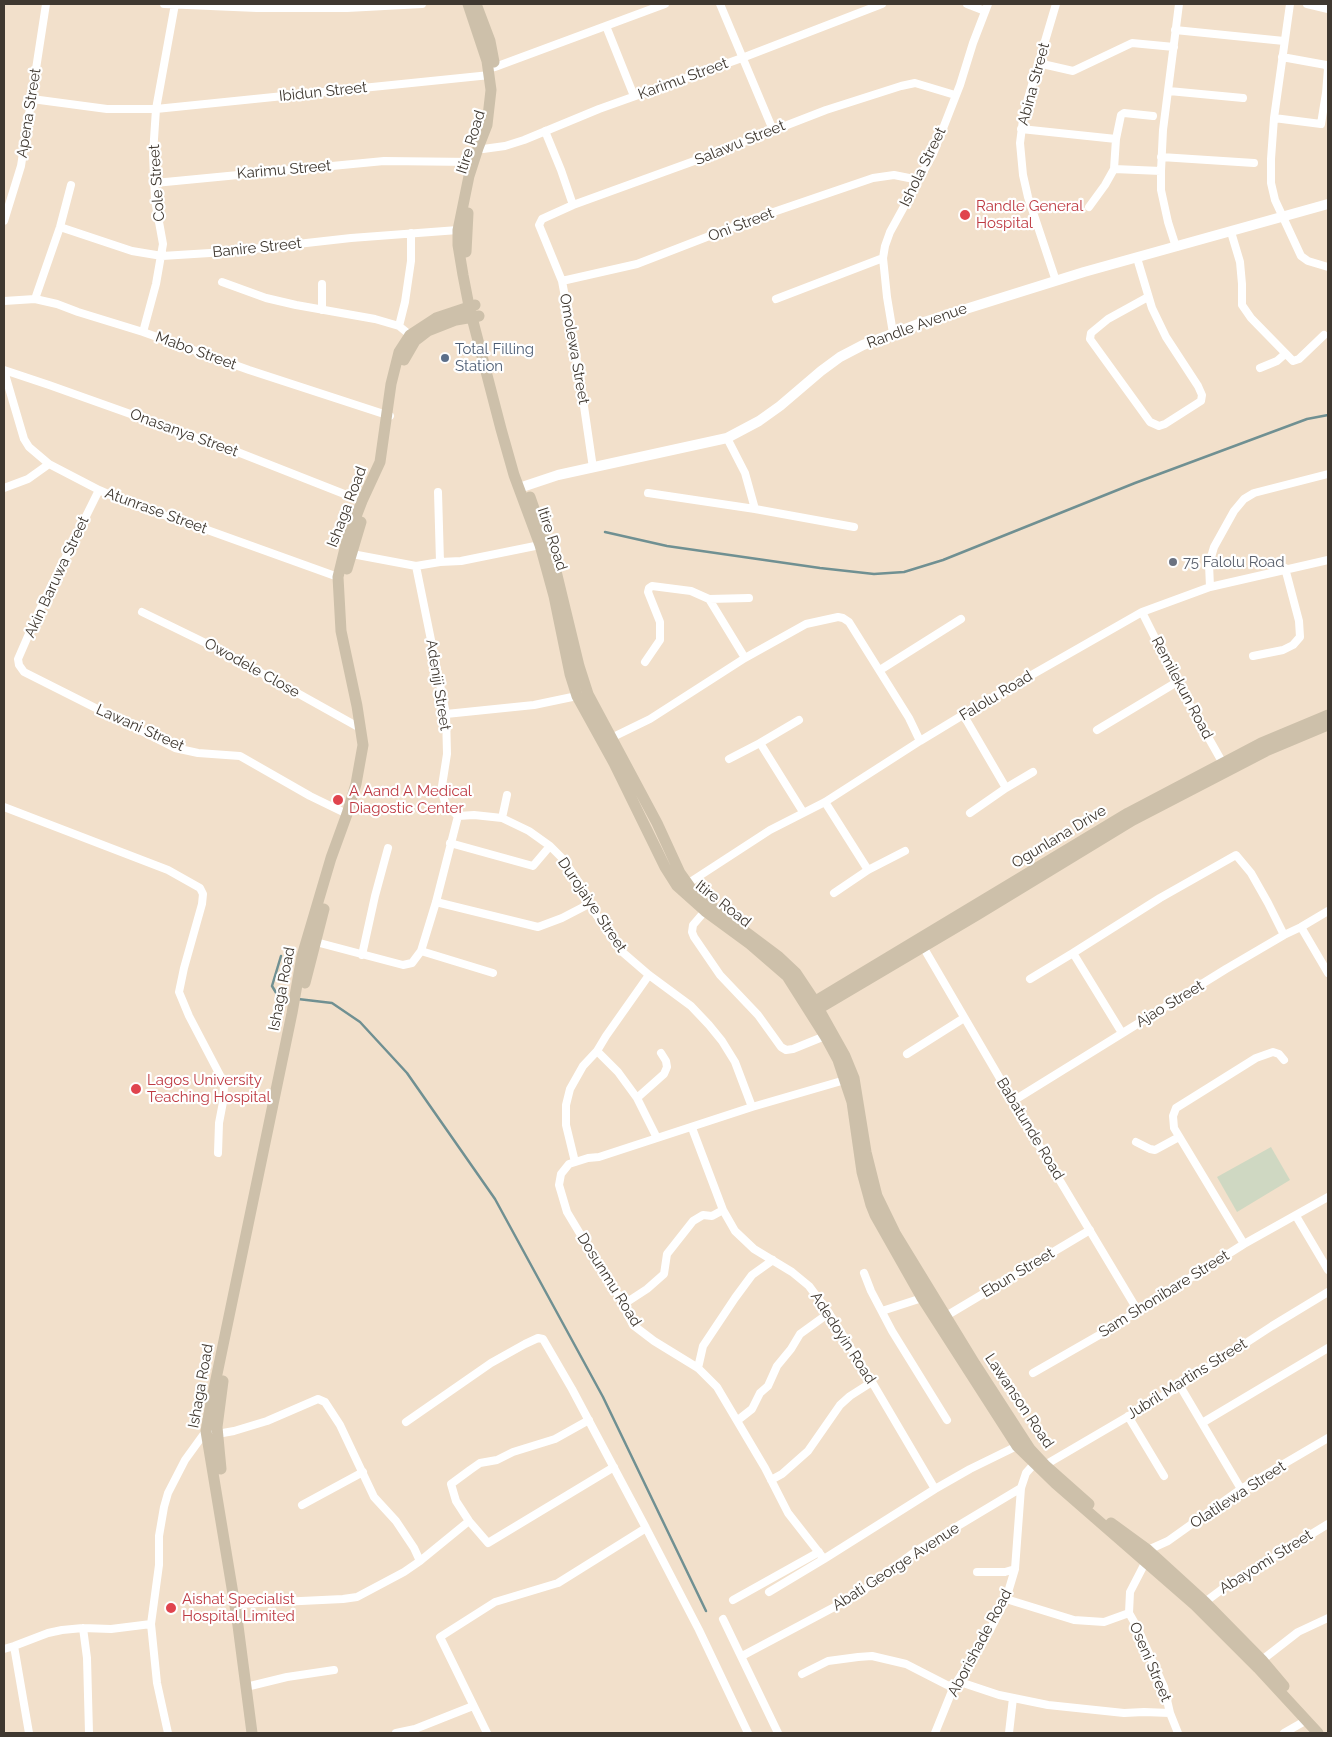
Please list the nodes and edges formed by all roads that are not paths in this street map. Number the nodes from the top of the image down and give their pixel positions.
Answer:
1 (46, 4) edge
2 (164, 4) edge
3 (175, 4) edge
4 (422, 4) edge
5 (468, 4) edge
6 (476, 4) edge
7 (665, 4) edge
8 (720, 4) edge
9 (882, 4) edge
10 (967, 4) edge
11 (1056, 4) edge
12 (1179, 4) edge
13 (1290, 4) edge
14 (1306, 4) edge
15 (987, 7) edge
16 (1328, 9) edge
17 (606, 26) junction
18 (1176, 30) junction
19 (1284, 41) junction
20 (1174, 47) junction
21 (1282, 57) junction
22 (742, 58) junction
23 (1038, 63) junction
24 (492, 71) junction
25 (1169, 91) junction
26 (1327, 94) edge
27 (955, 95) junction
28 (634, 96) junction
29 (32, 98) junction
30 (1243, 98) dead end
31 (156, 109) junction
32 (1153, 116) dead end
33 (1274, 118) junction
34 (1021, 129) junction
35 (772, 130) junction
36 (545, 131) junction
37 (1116, 139) junction
38 (483, 149) junction
39 (1161, 157) junction
40 (473, 162) junction
41 (1254, 163) dead end
42 (1114, 169) junction
43 (1161, 171) junction
44 (919, 180) junction
45 (155, 183) junction
46 (70, 186) dead end
47 (1328, 204) edge
48 (573, 205) junction
49 (1088, 207) dead end
50 (1282, 216) junction
51 (4, 221) edge
52 (60, 228) junction
53 (458, 230) junction
54 (1231, 232) junction
55 (411, 233) junction
56 (542, 233) joint
57 (1176, 247) junction
58 (162, 256) junction
59 (883, 258) junction
60 (1137, 258) junction
61 (1328, 267) edge
62 (562, 281) junction
63 (1056, 281) junction
64 (222, 282) dead end
65 (322, 284) dead end
66 (1148, 297) junction
67 (35, 299) junction
68 (776, 299) dead end
69 (4, 301) edge
70 (322, 310) junction
71 (474, 311) junction
72 (399, 326) junction
73 (142, 332) junction
74 (893, 333) junction
75 (410, 335) junction
76 (1324, 335) dead end
77 (1285, 354) junction
78 (1260, 368) dead end
79 (4, 371) edge
80 (389, 416) junction
81 (727, 438) junction
82 (49, 464) junction
83 (593, 468) junction
84 (1328, 474) edge
85 (522, 487) junction
86 (4, 488) edge
87 (99, 490) junction
88 (438, 492) dead end
89 (648, 493) dead end
90 (362, 501) junction
91 (755, 509) junction
92 (854, 527) dead end
93 (540, 545) junction
94 (349, 552) junction
95 (1328, 560) edge
96 (440, 562) junction
97 (416, 566) junction
98 (1285, 568) junction
99 (338, 577) junction
100 (1210, 587) junction
101 (749, 598) dead end
102 (709, 600) junction
103 (142, 612) dead end
104 (1142, 612) junction
105 (961, 619) dead end
106 (1253, 656) dead end
107 (745, 658) junction
108 (645, 662) dead end
109 (19, 665) joint
110 (880, 670) junction
111 (1177, 682) junction
112 (577, 696) junction
113 (446, 714) junction
114 (1328, 715) edge
115 (964, 716) junction
116 (799, 720) dead end
117 (1328, 725) edge
118 (360, 728) junction
119 (1097, 730) dead end
120 (612, 738) junction
121 (920, 741) junction
122 (760, 743) junction
123 (729, 759) dead end
124 (1225, 766) junction
125 (1033, 772) dead end
126 (1006, 788) junction
127 (507, 795) dead end
128 (825, 802) junction
129 (4, 807) edge
130 (803, 812) junction
131 (970, 813) dead end
132 (347, 814) junction
133 (458, 816) junction
134 (502, 818) junction
135 (450, 842) junction
136 (550, 846) junction
137 (388, 848) dead end
138 (905, 851) dead end
139 (868, 870) junction
140 (683, 886) junction
141 (834, 893) dead end
142 (436, 902) junction
143 (589, 904) junction
144 (705, 911) junction
145 (1328, 911) edge
146 (1301, 927) junction
147 (1284, 935) junction
148 (311, 940) junction
149 (921, 943) junction
150 (421, 951) junction
151 (1074, 953) junction
152 (362, 955) junction
153 (1328, 973) edge
154 (493, 974) dead end
155 (649, 975) junction
156 (1030, 979) dead end
157 (812, 1008) junction
158 (964, 1018) junction
159 (1122, 1033) junction
160 (825, 1036) junction
161 (597, 1051) junction
162 (661, 1053) dead end
163 (907, 1054) dead end
164 (1284, 1060) dead end
165 (845, 1080) junction
166 (637, 1098) junction
167 (1013, 1101) junction
168 (752, 1107) junction
169 (692, 1128) junction
170 (1179, 1137) junction
171 (657, 1138) junction
172 (1136, 1142) dead end
173 (218, 1153) dead end
174 (575, 1162) junction
175 (1328, 1197) edge
176 (722, 1210) junction
177 (1296, 1216) junction
178 (1090, 1230) junction
179 (1244, 1244) junction
180 (900, 1250) junction
181 (773, 1260) junction
182 (1328, 1270) edge
183 (864, 1273) dead end
184 (1328, 1292) edge
185 (922, 1298) junction
186 (624, 1304) junction
187 (882, 1311) junction
188 (1138, 1311) junction
189 (829, 1313) junction
190 (946, 1316) junction
191 (1328, 1348) edge
192 (698, 1368) junction
193 (1033, 1373) dead end
194 (872, 1382) junction
195 (1180, 1386) junction
196 (1128, 1416) junction
197 (589, 1420) junction
198 (738, 1420) junction
199 (947, 1420) dead end
200 (406, 1422) dead end
201 (1202, 1423) junction
202 (212, 1432) junction
203 (1328, 1438) edge
204 (1017, 1446) junction
205 (1039, 1464) junction
206 (614, 1467) junction
207 (363, 1472) junction
208 (1164, 1476) dead end
209 (772, 1480) junction
210 (1021, 1488) junction
211 (935, 1489) junction
212 (1241, 1489) junction
213 (302, 1505) dead end
214 (469, 1521) junction
215 (1328, 1524) edge
216 (646, 1528) junction
217 (817, 1549) junction
218 (1148, 1550) junction
219 (824, 1559) junction
220 (420, 1561) junction
221 (1145, 1563) junction
222 (1015, 1569) junction
223 (977, 1572) dead end
224 (769, 1592) dead end
225 (733, 1600) dead end
226 (1006, 1600) junction
227 (1205, 1602) junction
228 (238, 1604) junction
229 (1129, 1613) junction
230 (1328, 1618) edge
231 (723, 1619) dead end
232 (151, 1624) junction
233 (83, 1628) junction
234 (14, 1646) junction
235 (4, 1649) edge
236 (742, 1656) junction
237 (1262, 1660) junction
238 (334, 1670) dead end
239 (802, 1674) dead end
240 (250, 1686) junction
241 (954, 1686) junction
242 (1013, 1698) junction
243 (473, 1706) junction
244 (1170, 1713) junction
245 (1305, 1721) junction
246 (29, 1733) edge
247 (89, 1733) edge
248 (168, 1733) edge
249 (254, 1733) edge
250 (396, 1733) edge
251 (487, 1733) edge
252 (748, 1733) edge
253 (778, 1733) edge
254 (935, 1733) edge
255 (1009, 1733) edge
256 (1178, 1733) edge
257 (1284, 1733) edge
258 (1318, 1733) edge
259 (1325, 1733) edge

1 - 29 street, Apena Street
2 - 3 street
3 - 4 street
3 - 31 street, Cole Street
5 - 24 main road, Itire Road
6 - 24 main road, Itire Road
7 - 17 street, Ibidun Street
8 - 22 street
9 - 22 street, Karimu Street
10 - 15 street
11 - 23 street, Abina Street
12 - 18 street
13 - 19 street
14 - 16 street
15 - 27 street, Ishola Street
17 - 24 street, Ibidun Street
17 - 28 street
18 - 19 street
18 - 20 street
19 - 21 street
20 - 23 street
20 - 25 street
21 - 26 street
21 - 33 street
22 - 28 street, Karimu Street
22 - 35 street
23 - 34 street, Abina Street
24 - 31 street, Ibidun Street
24 - 38 main road, Itire Road
24 - 40 main road, Itire Road
25 - 30 street
25 - 39 street
26 - 33 street
27 - 35 street, Salawu Street
27 - 44 street, Ishola Street
28 - 36 street, Karimu Street
29 - 31 street, Ibidun Street
29 - 51 street, Apena Street
31 - 45 street, Cole Street
32 - 37 street
33 - 50 street
34 - 37 street
34 - 63 street, Abina Street
35 - 48 street, Salawu Street
36 - 38 street, Karimu Street
36 - 48 street
37 - 42 street
38 - 71 main road, Itire Road
39 - 41 street
39 - 43 street
40 - 45 street, Karimu Street
40 - 53 main road, Itire Road
42 - 43 street
42 - 49 street
43 - 57 street
44 - 59 street, Ishola Street
44 - 62 street, Oni Street
45 - 58 street, Cole Street
46 - 52 street
47 - 50 street, Randle Avenue
48 - 56 street, Salawu Street
50 - 54 street, Randle Avenue
50 - 61 street
52 - 58 street, Banire Street
52 - 67 street
53 - 55 street, Banire Street
53 - 71 main road, Itire Road
54 - 57 street, Randle Avenue
54 - 77 street
55 - 58 street, Banire Street
55 - 72 street
56 - 62 street, Omolewa Street
57 - 60 street, Randle Avenue
58 - 73 street, Cole Street
59 - 68 street
59 - 74 street, Ishola Street
60 - 63 street, Randle Avenue
60 - 66 street
62 - 83 street, Omolewa Street
63 - 74 street, Randle Avenue
64 - 70 street
65 - 70 street
66 - 66 street
67 - 69 street, Mabo Street
67 - 73 street, Mabo Street
70 - 72 street
71 - 75 main road, Ishaga Road
71 - 80 main road, Ishaga Road
71 - 85 main road, Itire Road
72 - 75 street
73 - 80 street, Mabo Street
74 - 81 street, Randle Avenue
75 - 80 main road, Ishaga Road
76 - 77 street
77 - 78 street
79 - 82 street, Atunrase Street
79 - 90 street, Onasanya Street
80 - 90 main road, Ishaga Road
80 - 94 main road, Ishaga Road
81 - 83 street, Randle Avenue
81 - 91 street
82 - 86 street
82 - 87 street, Atunrase Street
83 - 85 street, Randle Avenue
84 - 100 street
85 - 93 main road, Itire Road
85 - 120 main road, Itire Road
87 - 99 street, Atunrase Street
87 - 109 street, Akin Baruwa Street
88 - 96 street
89 - 91 street
90 - 94 main road, Ishaga Road
91 - 92 street
93 - 96 street
93 - 112 main road, Itire Road
94 - 97 street
94 - 99 main road, Ishaga Road
94 - 148 main road, Ishaga Road
95 - 98 street, Falolu Road
96 - 97 street
97 - 113 street, Adeniji Street
98 - 100 street, Falolu Road
98 - 106 street
99 - 118 main road, Ishaga Road
100 - 104 street, Falolu Road
101 - 102 street
102 - 107 street
102 - 108 street
103 - 118 street, Owodele Close
104 - 111 street, Remilekun Road
104 - 115 street, Falolu Road
105 - 110 street
107 - 110 street
107 - 120 street
109 - 132 street, Lawani Street
110 - 121 street
111 - 119 street
111 - 124 street, Remilekun Road
112 - 113 street
112 - 140 main road, Itire Road
113 - 133 street, Adeniji Street
114 - 124 main road, Ogunlana Drive
115 - 121 street, Falolu Road
115 - 126 street
116 - 122 street
117 - 124 main road, Ogunlana Drive
118 - 132 main road, Ishaga Road
120 - 140 main road, Itire Road
121 - 128 street, Falolu Road
122 - 123 street
122 - 130 street
124 - 149 main road, Ogunlana Drive
125 - 126 street
126 - 131 street
127 - 134 street
128 - 130 street, Falolu Road
128 - 139 street
129 - 173 street
130 - 140 street, Falolu Road
132 - 148 main road, Ishaga Road
133 - 134 street, Durojaiye Street
133 - 135 street
134 - 136 street, Durojaiye Street
135 - 136 street
135 - 142 street
136 - 143 street, Durojaiye Street
137 - 152 street
138 - 139 street
139 - 141 street
140 - 144 main road, Itire Road
140 - 157 main road, Itire Road
142 - 143 street
142 - 150 street
143 - 155 street, Durojaiye Street
144 - 157 main road, Itire Road
144 - 160 street
145 - 146 street, Ajao Street
146 - 147 street, Ajao Street
146 - 153 street
147 - 151 street
147 - 159 street, Ajao Street
148 - 152 street
148 - 202 main road, Ishaga Road
149 - 157 main road, Ogunlana Drive
149 - 158 street, Babatunde Road
150 - 152 street
150 - 154 street
151 - 156 street
151 - 159 street
155 - 161 street
155 - 168 street, Durojaiye Street
157 - 160 main road, Lawanson Road
157 - 180 main road, Lawanson Road
158 - 163 street
158 - 167 street, Babatunde Road
159 - 167 street, Ajao Street
160 - 165 main road, Lawanson Road
161 - 166 street
161 - 174 street
162 - 166 street
164 - 170 street
165 - 168 street
165 - 180 main road, Lawanson Road
166 - 171 street
167 - 178 street, Babatunde Road
168 - 169 street
169 - 171 street
169 - 176 street, Adedoyin Road
170 - 172 street
170 - 179 street
171 - 174 street
174 - 186 street, Dosunmu Road
175 - 177 street, Sam Shonibare Street
176 - 181 street, Adedoyin Road
176 - 186 street
177 - 179 street, Sam Shonibare Street
177 - 182 street
178 - 188 street, Babatunde Road
178 - 190 street, Ebun Street
179 - 188 street, Sam Shonibare Street
180 - 185 main road, Lawanson Road
180 - 190 main road, Lawanson Road
181 - 189 street, Adedoyin Road
181 - 192 street
183 - 187 street
184 - 195 street, Jubril Martins Street
185 - 187 street
185 - 204 main road, Lawanson Road
186 - 192 street, Dosunmu Road
187 - 199 street
188 - 193 street, Sam Shonibare Street
189 - 194 street, Adedoyin Road
189 - 198 street
190 - 205 main road, Lawanson Road
191 - 201 street
192 - 198 street, Dosunmu Road
194 - 209 street
194 - 211 street, Adedoyin Road
195 - 196 street, Jubril Martins Street
195 - 201 street
196 - 205 street, Jubril Martins Street
196 - 208 street
197 - 200 street
197 - 206 street
197 - 214 street
198 - 209 street, Dosunmu Road
201 - 212 street
202 - 207 street
202 - 228 main road, Ishaga Road
202 - 232 street
202 - 249 main road, Ishaga Road
203 - 212 street, Olatilewa Street
204 - 205 main road, Lawanson Road
204 - 211 street
205 - 210 street, Aborishade Road
205 - 218 main road, Lawanson Road
205 - 221 main road, Lawanson Road
206 - 214 street
206 - 216 street
207 - 213 street
207 - 220 street
209 - 217 street, Dosunmu Road
210 - 222 street, Aborishade Road
210 - 236 street, Abati George Avenue
211 - 219 street
212 - 218 street, Olatilewa Street
214 - 220 street
215 - 227 street, Abayomi Street
216 - 243 street
216 - 252 street
217 - 219 street, Dosunmu Road
217 - 225 street
218 - 227 main road, Lawanson Road
219 - 224 street
220 - 228 street
221 - 229 street, Oseni Street
221 - 245 main road, Lawanson Road
222 - 223 street
222 - 226 street, Aborishade Road
226 - 229 street
226 - 241 street, Aborishade Road
227 - 237 main road, Lawanson Road
228 - 240 main road, Ishaga Road
229 - 244 street, Oseni Street
230 - 237 street
231 - 236 street
232 - 233 street
232 - 248 street
233 - 234 street
233 - 247 street
234 - 235 street
234 - 246 street
236 - 253 street
237 - 259 main road, Lawanson Road
238 - 240 street
239 - 241 street
240 - 249 main road, Ishaga Road
241 - 242 street
241 - 254 street, Aborishade Road
242 - 244 street
242 - 255 street
243 - 250 street
243 - 251 street
244 - 256 street, Oseni Street
245 - 257 street
245 - 258 main road, Lawanson Road

